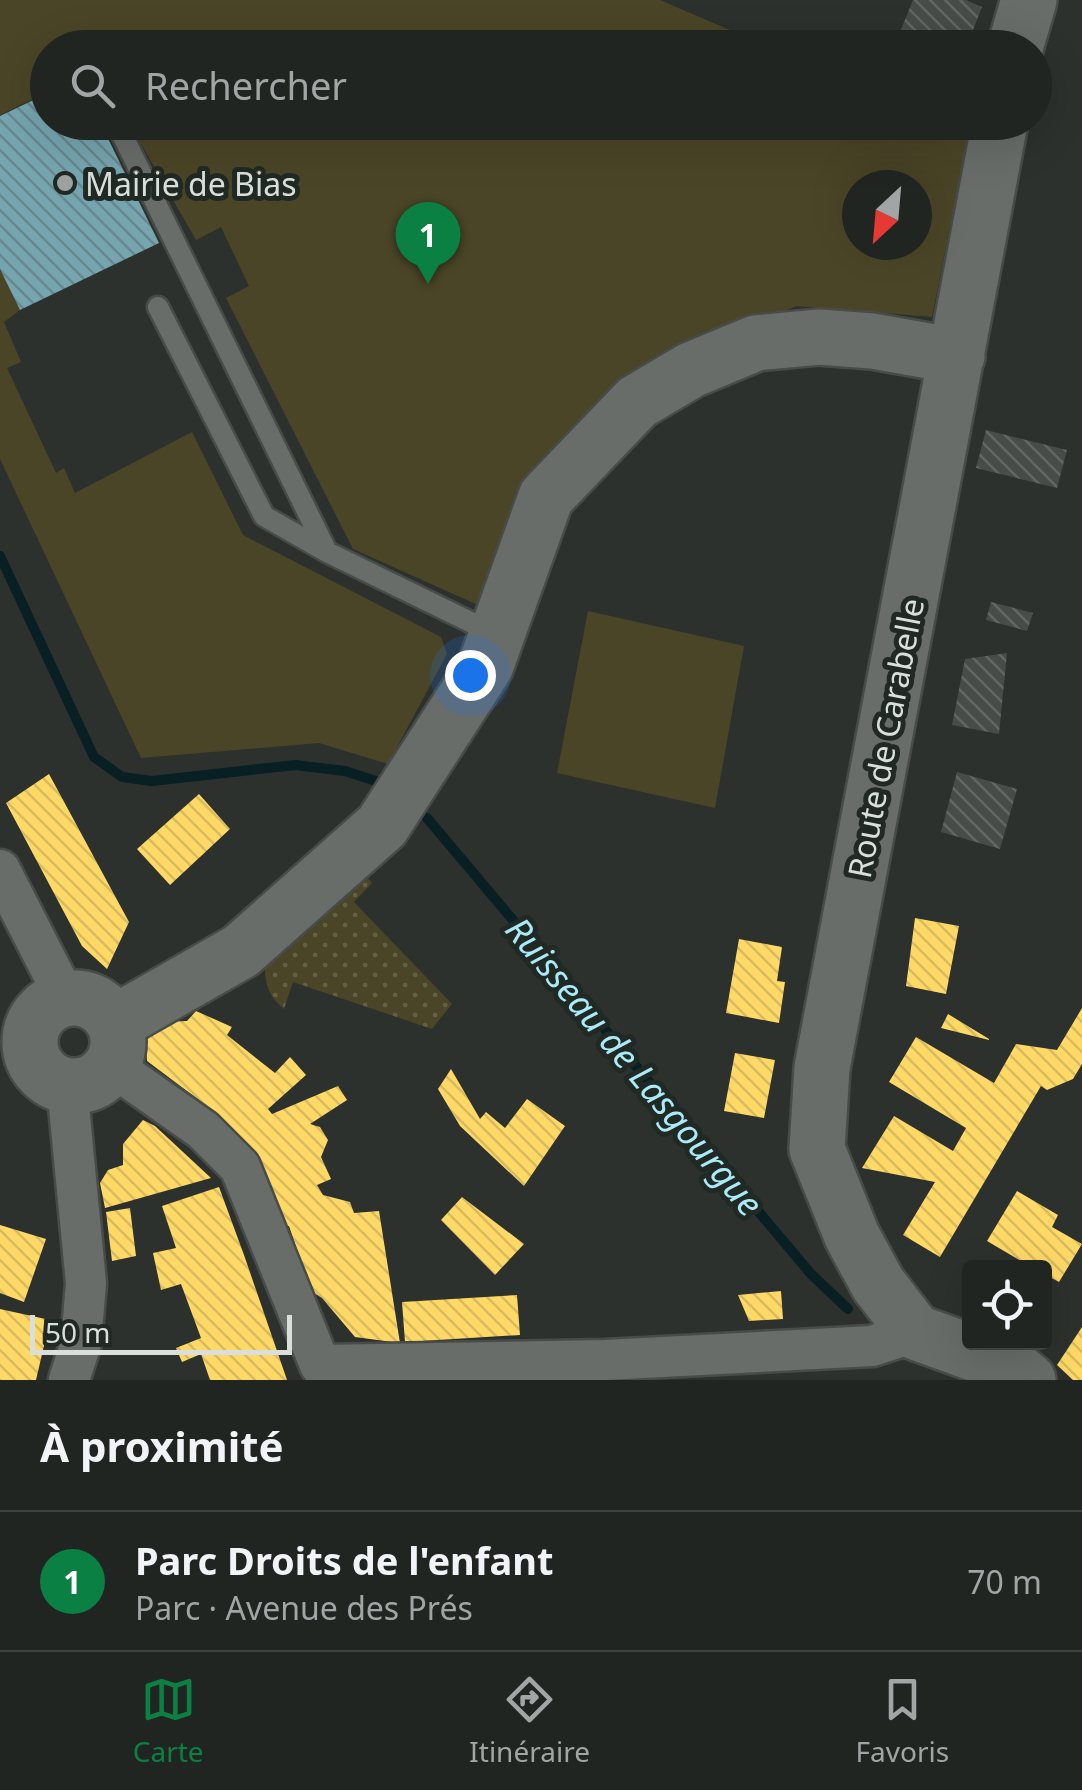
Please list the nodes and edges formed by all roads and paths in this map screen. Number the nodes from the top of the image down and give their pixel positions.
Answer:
1 (1029, 0) edge
2 (1020, 30) edge
3 (125, 140) edge
4 (997, 140) edge
5 (158, 306) dead end
6 (957, 356) junction
7 (327, 552) junction
8 (497, 635) junction
9 (0, 870) edge
10 (32, 1021) edge
11 (98, 1059) junction
12 (915, 1332) junction
13 (319, 1372) edge
14 (69, 1380) edge
15 (1028, 1380) edge

1 - 2 street
3 - 7 lane
4 - 6 street, Route de Carabelle
5 - 7 lane
6 - 8 street
6 - 12 street, Route de Carabelle
7 - 8 lane
8 - 11 street
9 - 10 street
10 - 11 street
10 - 11 street
11 - 13 street
11 - 14 street
12 - 13 street
12 - 15 street

